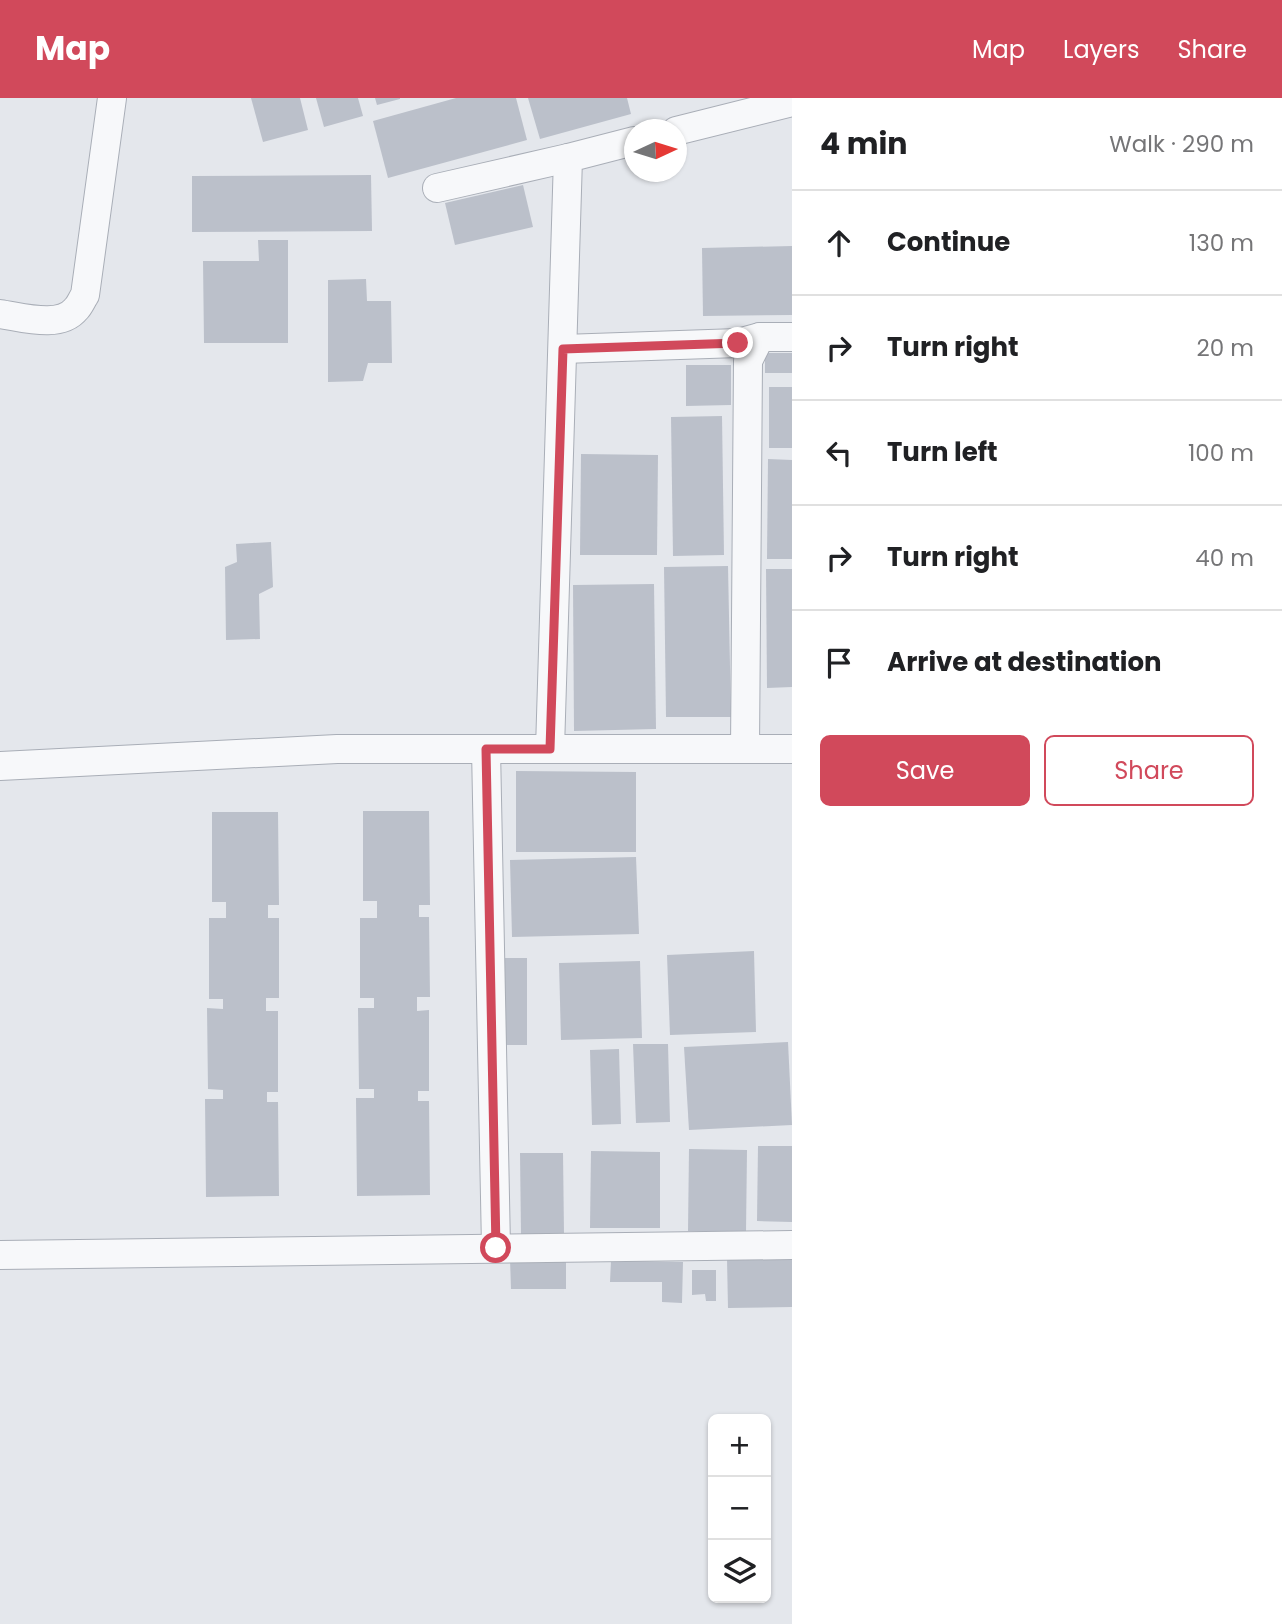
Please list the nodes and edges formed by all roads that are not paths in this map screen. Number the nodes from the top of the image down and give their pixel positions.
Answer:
1 (112, 98) edge
2 (792, 102) edge
3 (687, 128) edge
4 (624, 144) edge
5 (568, 158) junction
6 (437, 188) dead end
7 (0, 314) edge
8 (760, 337) junction
9 (792, 337) edge
10 (563, 349) junction
11 (486, 749) junction
12 (550, 749) junction
13 (745, 749) junction
14 (792, 749) edge
15 (0, 766) edge
16 (792, 1245) edge
17 (496, 1248) junction
18 (0, 1255) edge

1 - 7 street
2 - 3 street
4 - 5 street
5 - 6 street
5 - 10 street
8 - 9 street
8 - 10 street
8 - 13 street
10 - 12 street
11 - 12 street
11 - 15 street
11 - 17 street
12 - 13 street
13 - 14 street
16 - 17 street
17 - 18 street

